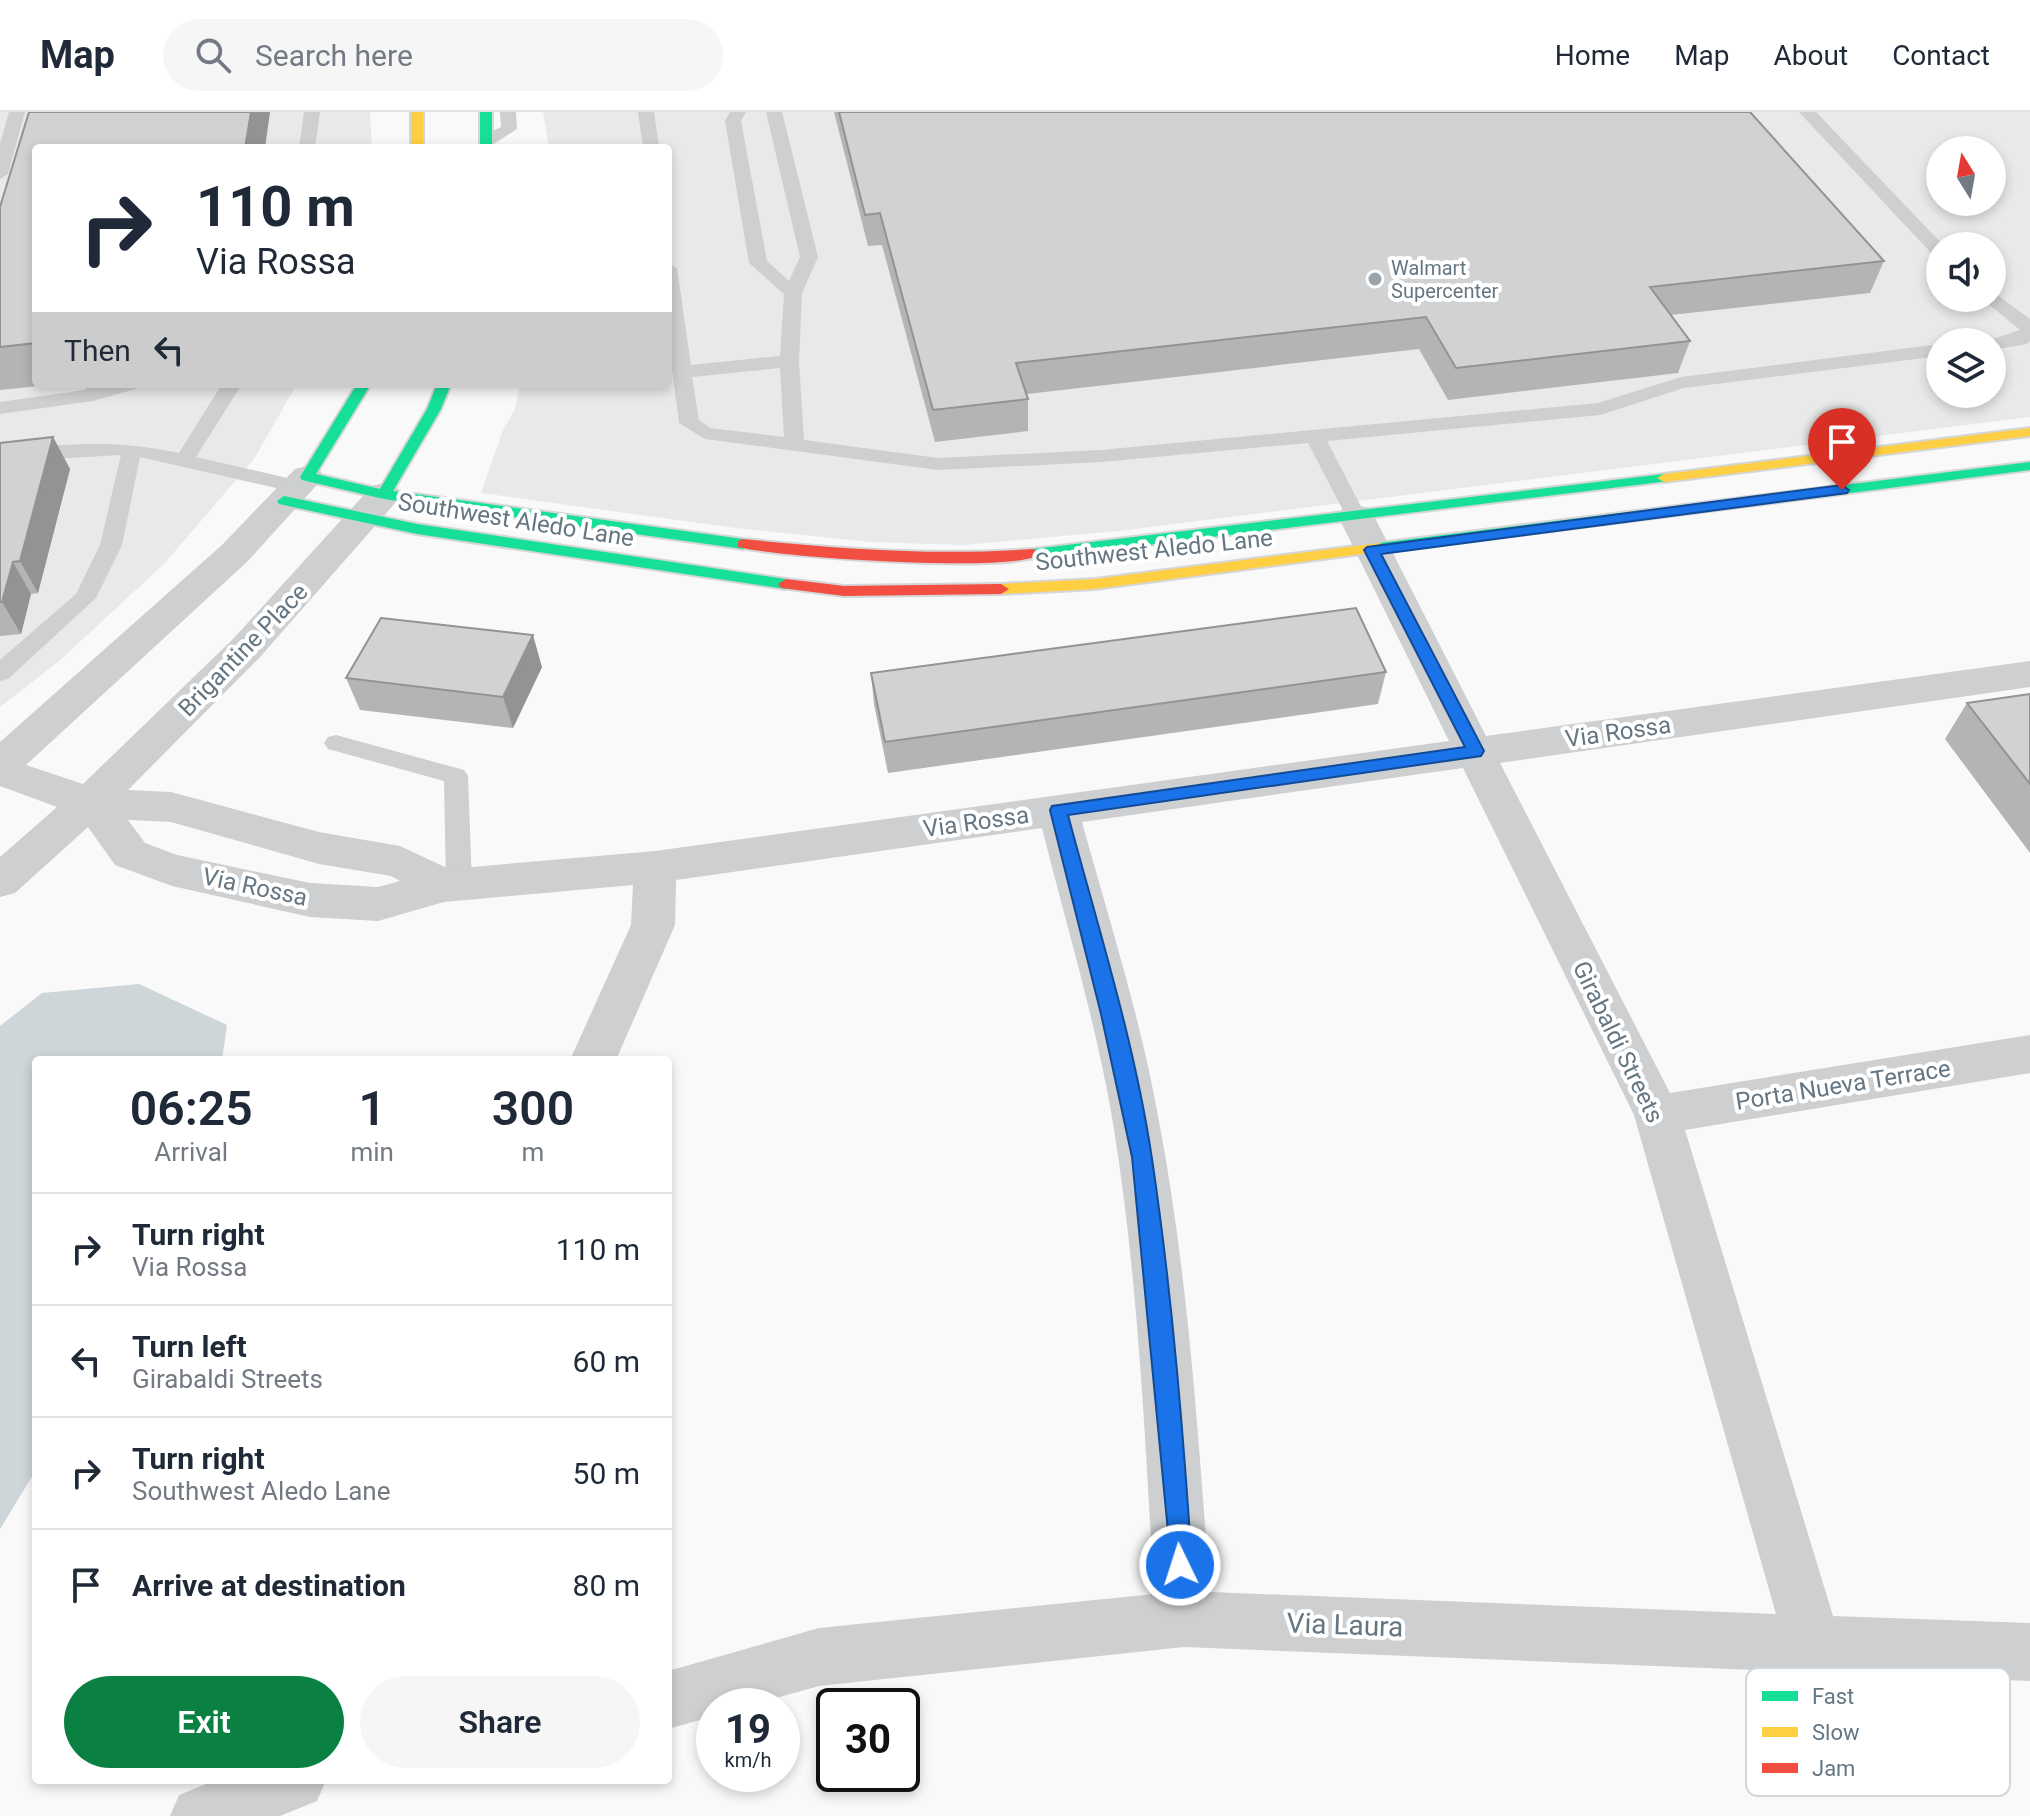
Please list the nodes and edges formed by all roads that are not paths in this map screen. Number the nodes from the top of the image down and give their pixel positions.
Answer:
1 (17, 112) edge
2 (312, 112) edge
3 (417, 112) edge
4 (486, 112) edge
5 (508, 112) edge
6 (646, 112) edge
7 (738, 112) edge
8 (774, 112) edge
9 (1807, 112) edge
10 (308, 144) edge
11 (417, 144) edge
12 (486, 144) edge
13 (487, 144) edge
14 (650, 144) edge
15 (0, 174) edge
16 (1926, 237) edge
17 (793, 293) junction
18 (672, 298) edge
19 (2006, 309) edge
20 (2030, 330) edge
21 (2006, 342) edge
22 (1926, 352) edge
23 (789, 361) junction
24 (682, 372) junction
25 (230, 388) edge
26 (361, 388) edge
27 (442, 388) edge
28 (95, 389) edge
29 (0, 408) edge
30 (2030, 432) edge
31 (1316, 438) junction
32 (794, 445) junction
33 (132, 449) junction
34 (0, 456) edge
35 (184, 461) junction
36 (2030, 466) edge
37 (296, 488) junction
38 (374, 506) junction
39 (1364, 533) junction
40 (0, 673) edge
41 (2030, 674) edge
42 (336, 743) dead end
43 (1476, 751) junction
44 (0, 765) edge
45 (0, 771) edge
46 (92, 803) junction
47 (1058, 810) junction
48 (655, 867) junction
49 (0, 881) edge
50 (452, 886) junction
51 (2030, 1054) edge
52 (595, 1056) edge
53 (1657, 1115) junction
54 (1184, 1619) junction
55 (1814, 1646) junction
56 (2030, 1652) edge
57 (672, 1699) edge
58 (285, 1784) edge
59 (200, 1816) edge

1 - 15 lane
2 - 10 lane
3 - 11 street
4 - 12 street
5 - 13 lane
6 - 14 lane
7 - 17 lane
8 - 17 lane
9 - 16 lane
17 - 23 lane
18 - 24 lane
19 - 20 lane
20 - 21 lane
22 - 31 lane
23 - 24 lane
23 - 32 lane
24 - 32 lane
25 - 35 lane
26 - 37 street
27 - 38 street, Brigantine Place
28 - 29 lane
30 - 39 street, Southwest Aledo Lane
31 - 32 lane
31 - 39 lane
33 - 34 lane
33 - 35 lane
33 - 40 lane
35 - 37 lane
36 - 39 street, Southwest Aledo Lane
37 - 38 street, Southwest Aledo Lane
37 - 38 street, Southwest Aledo Lane
37 - 44 street
38 - 39 street, Southwest Aledo Lane
38 - 39 street, Southwest Aledo Lane
38 - 46 street, Brigantine Place
39 - 43 street, Girabaldi Streets
41 - 43 street, Via Rossa
42 - 50 lane
43 - 47 street, Via Rossa
43 - 53 street, Girabaldi Streets
45 - 46 street
46 - 49 street, Brigantine Place
46 - 50 street
46 - 50 street, Via Rossa
47 - 48 street, Via Rossa
47 - 54 street
48 - 50 street, Via Rossa
48 - 52 street
51 - 53 street, Porta Nueva Terrace
53 - 55 street, Girabaldi Streets
54 - 55 street, Via Laura
54 - 57 street, Via Laura
55 - 56 street, Via Laura
58 - 59 street

